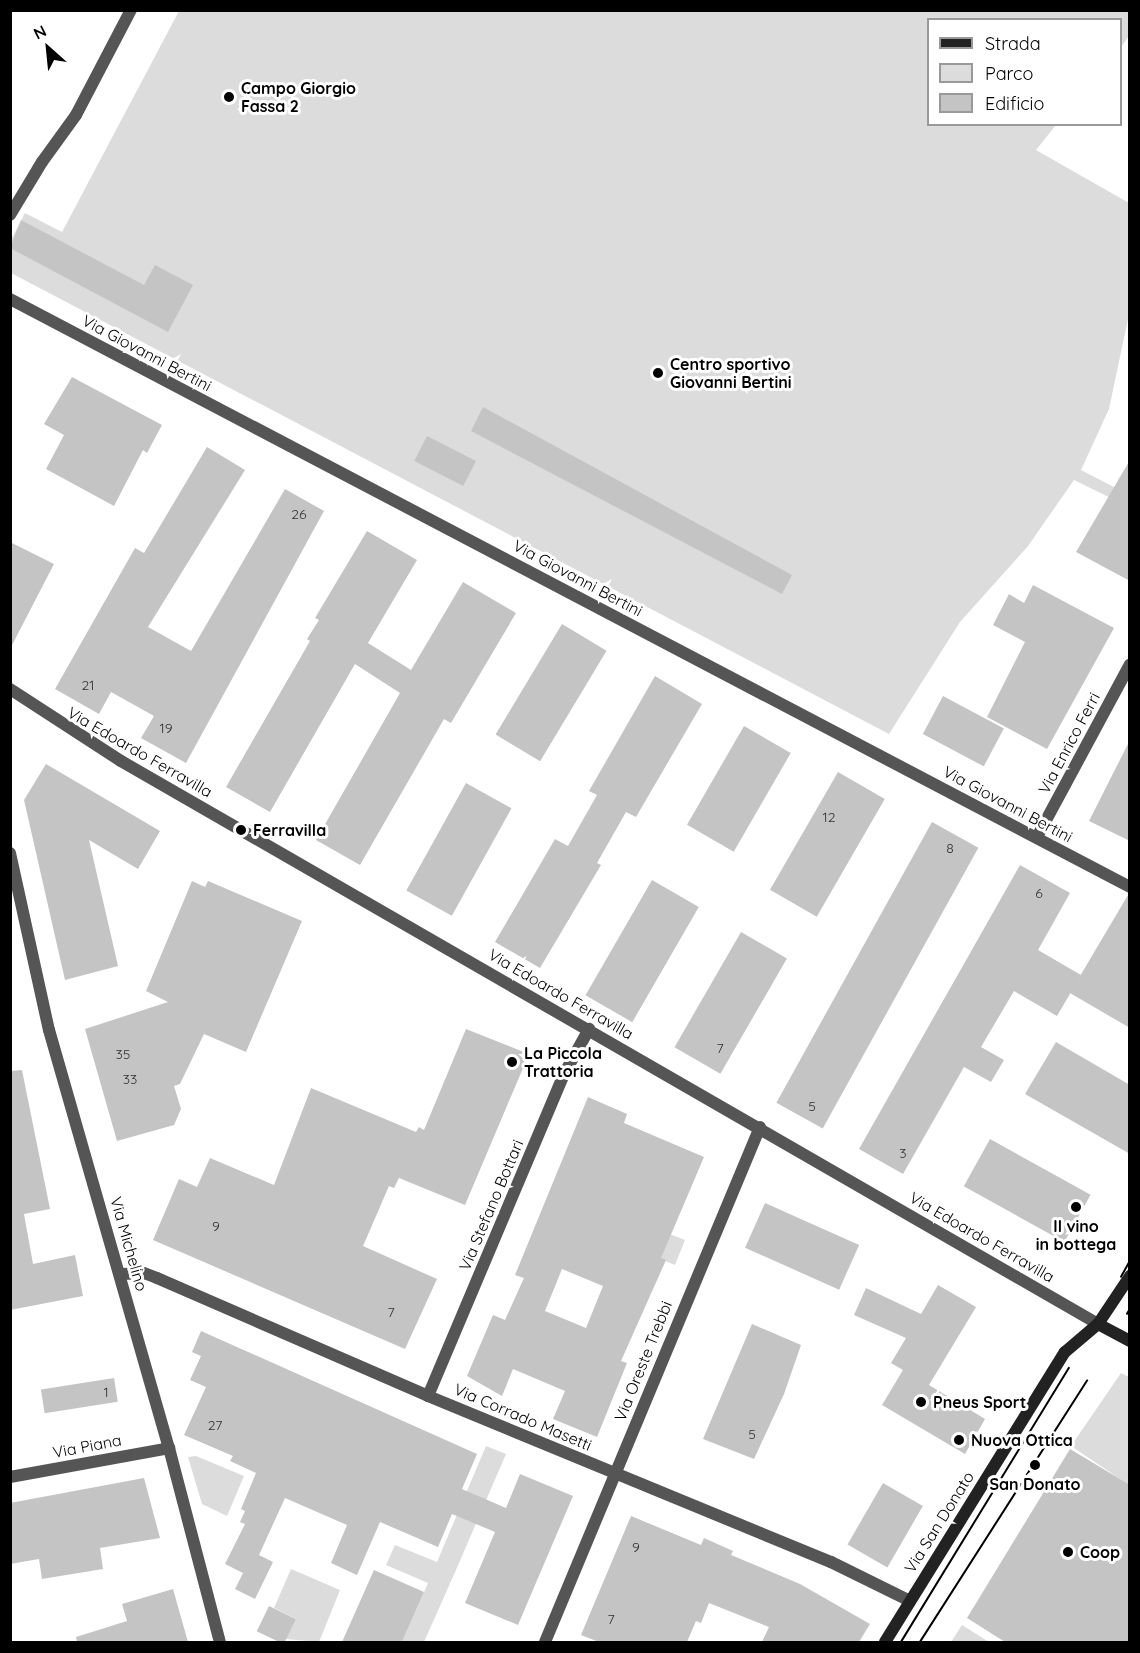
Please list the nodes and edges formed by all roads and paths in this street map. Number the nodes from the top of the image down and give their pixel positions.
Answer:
1 (131, 10) edge
2 (10, 215) edge
3 (10, 299) edge
4 (1130, 664) edge
5 (10, 688) edge
6 (1037, 837) junction
7 (10, 854) edge
8 (1130, 887) edge
9 (589, 1029) junction
10 (760, 1127) junction
11 (121, 1274) junction
12 (1130, 1276) edge
13 (1098, 1324) junction
14 (1130, 1341) edge
15 (428, 1396) junction
16 (169, 1448) junction
17 (615, 1474) junction
18 (10, 1477) edge
19 (910, 1601) junction
20 (220, 1642) edge
21 (545, 1642) edge
22 (885, 1642) edge

1 - 2 street
3 - 6 street, Via Giovanni Bertini
4 - 6 street, Via Enrico Ferri
5 - 9 street, Via Edoardo Ferravilla
6 - 8 street, Via Giovanni Bertini
7 - 11 street, Via Michelino
9 - 10 street, Via Edoardo Ferravilla
9 - 15 street, Via Stefano Bottari
10 - 13 street, Via Edoardo Ferravilla
10 - 17 street, Via Oreste Trebbi
11 - 15 street, Via Corrado Masetti
11 - 16 street, Via Michelino
12 - 13 main road, Via San Donato
13 - 14 main road
13 - 19 main road, Via San Donato
15 - 17 street, Via Corrado Masetti
16 - 18 street, Via Piana
16 - 20 street, Via Michelino
17 - 19 street, Via Corrado Masetti
17 - 21 street, Via Oreste Trebbi
19 - 22 main road, Via San Donato

